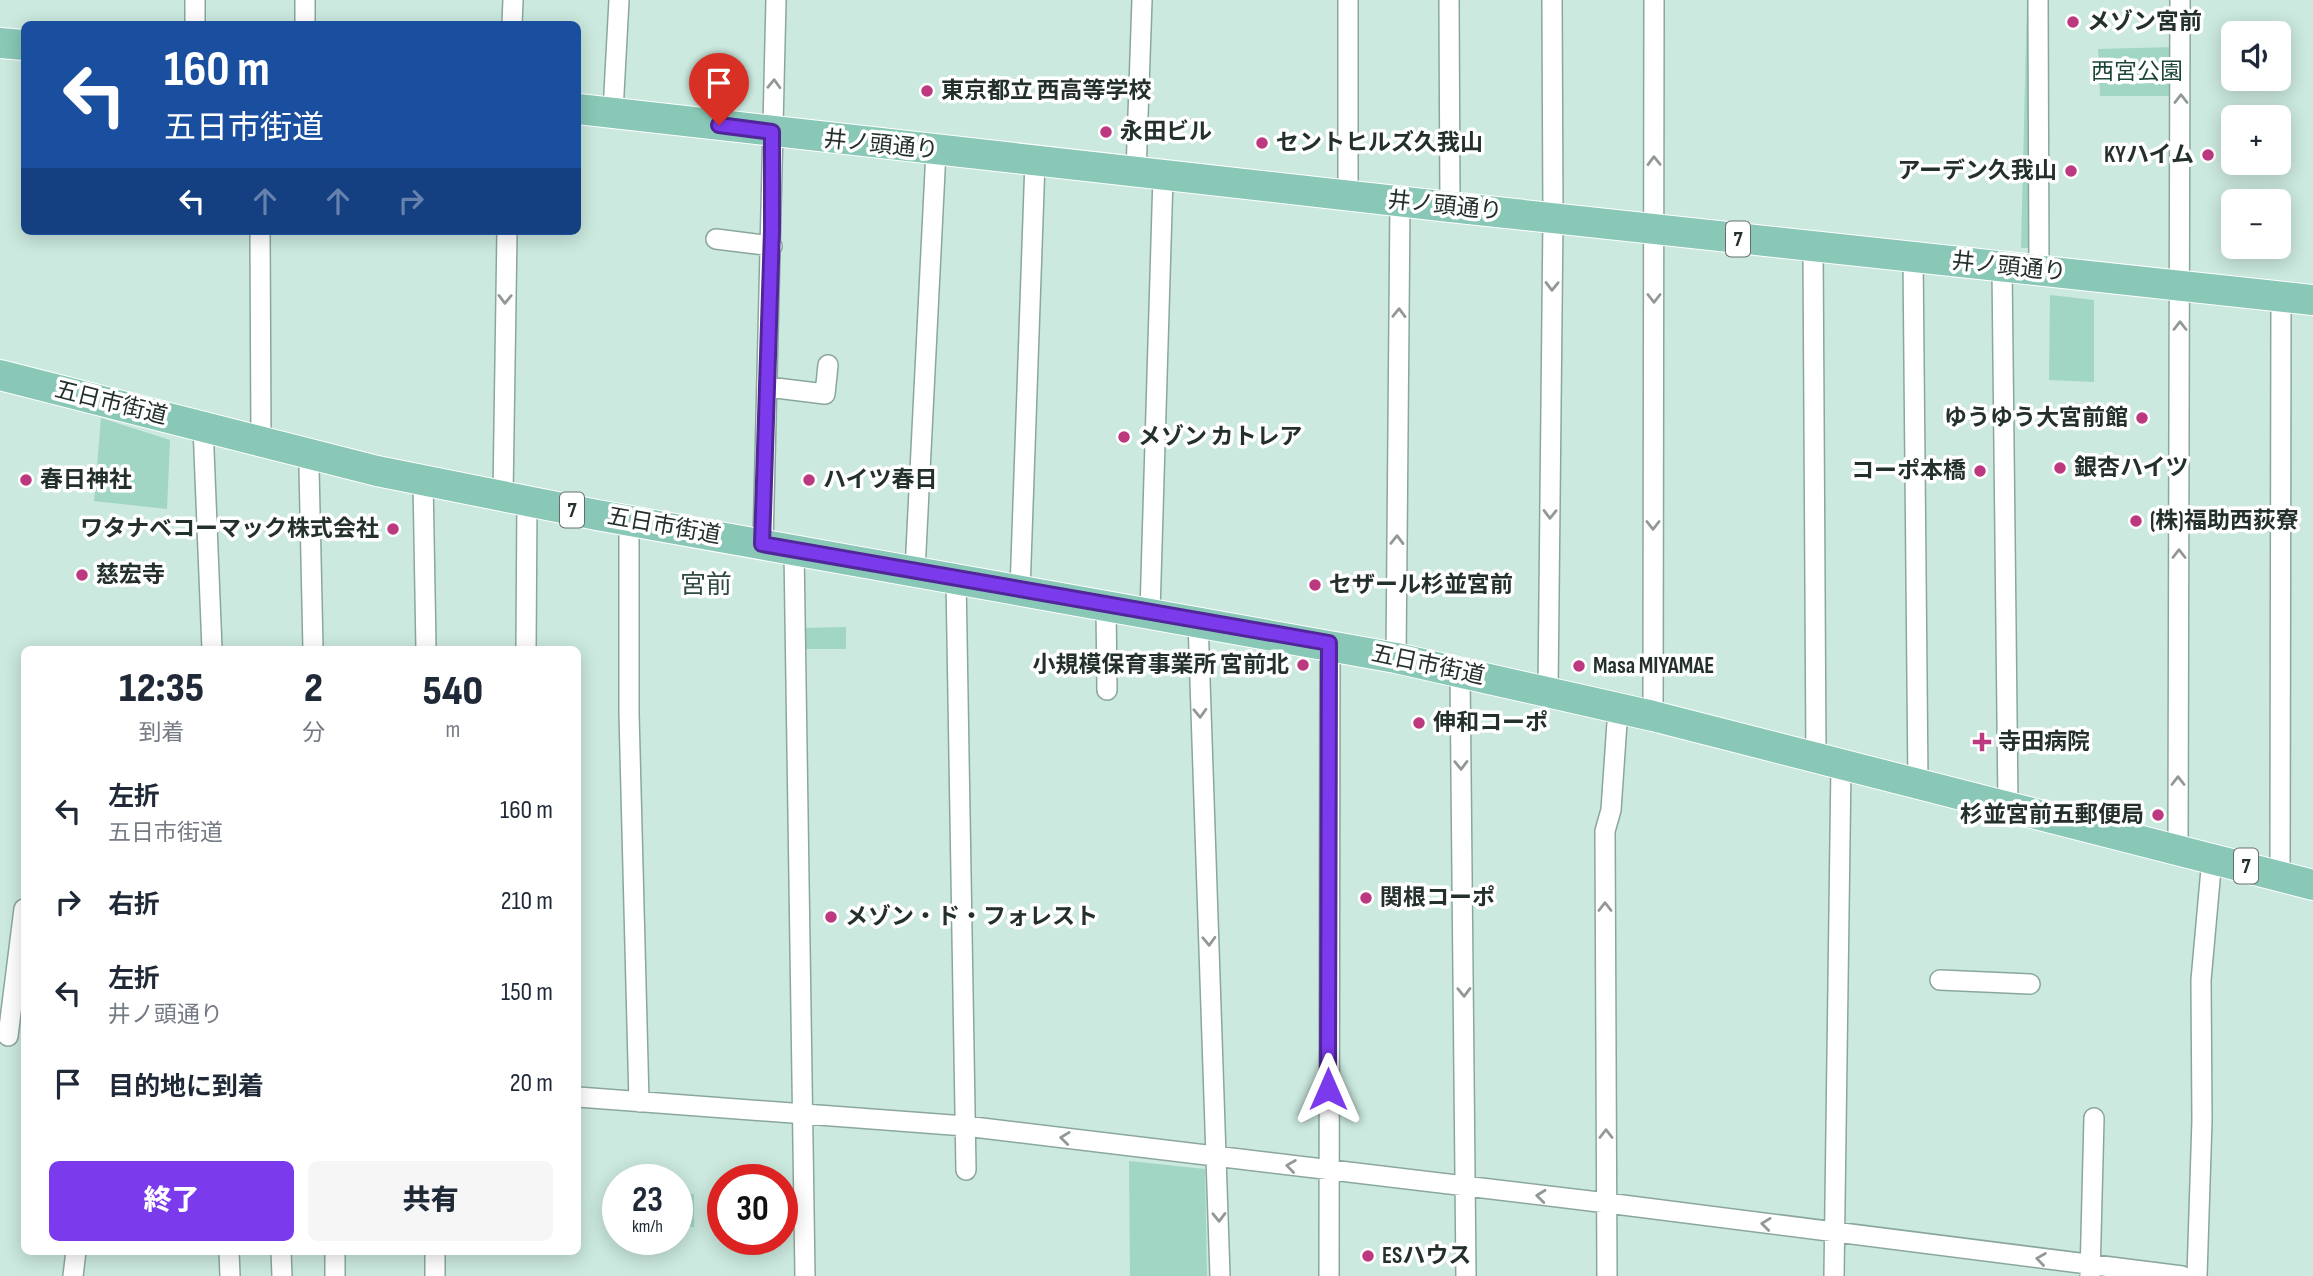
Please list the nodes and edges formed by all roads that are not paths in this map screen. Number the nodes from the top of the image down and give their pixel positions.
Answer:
1 (195, 0) edge
2 (305, 0) edge
3 (513, 0) edge
4 (619, 0) edge
5 (776, 0) edge
6 (1142, 0) edge
7 (1348, 0) edge
8 (1448, 0) edge
9 (1552, 0) edge
10 (1654, 0) edge
11 (2038, 0) edge
12 (2180, 0) edge
13 (195, 21) edge
14 (306, 21) edge
15 (512, 21) edge
16 (0, 43) edge
17 (21, 45) edge
18 (581, 109) edge
19 (614, 112) junction
20 (772, 132) junction
21 (936, 151) junction
22 (1035, 161) junction
23 (1149, 174) junction
24 (1348, 196) junction
25 (1400, 202) junction
26 (1450, 208) junction
27 (1553, 218) junction
28 (1655, 229) junction
29 (260, 235) edge
30 (507, 235) edge
31 (716, 239) dead end
32 (772, 246) junction
33 (1813, 247) junction
34 (1913, 256) junction
35 (2002, 267) junction
36 (2039, 271) junction
37 (2180, 287) junction
38 (2281, 295) junction
39 (2313, 300) edge
40 (828, 365) dead end
41 (0, 375) edge
42 (768, 387) junction
43 (203, 426) junction
44 (261, 441) junction
45 (309, 467) dead end
46 (423, 480) junction
47 (515, 498) junction
48 (629, 520) junction
49 (762, 544) junction
50 (794, 550) junction
51 (915, 571) junction
52 (956, 579) junction
53 (1020, 591) junction
54 (1105, 606) junction
55 (1150, 612) junction
56 (1198, 621) junction
57 (1329, 643) junction
58 (212, 646) edge
59 (313, 646) edge
60 (426, 646) edge
61 (526, 646) edge
62 (1396, 658) junction
63 (1460, 672) junction
64 (1107, 690) dead end
65 (1548, 691) junction
66 (1618, 708) junction
67 (1653, 716) junction
68 (1828, 761) junction
69 (1918, 784) junction
70 (2008, 807) junction
71 (2178, 849) junction
72 (2212, 858) junction
73 (2280, 875) junction
74 (2313, 885) edge
75 (21, 938) edge
76 (1940, 980) dead end
77 (2030, 984) dead end
78 (11, 1036) edge
79 (581, 1097) edge
80 (639, 1102) junction
81 (802, 1114) junction
82 (2094, 1118) dead end
83 (965, 1126) junction
84 (1218, 1156) junction
85 (966, 1170) dead end
86 (1328, 1170) junction
87 (1467, 1188) junction
88 (1607, 1203) junction
89 (1834, 1233) junction
90 (76, 1255) edge
91 (229, 1255) edge
92 (281, 1255) edge
93 (335, 1255) edge
94 (435, 1255) edge
95 (2090, 1271) edge
96 (73, 1276) edge
97 (230, 1276) edge
98 (282, 1276) edge
99 (335, 1276) edge
100 (435, 1276) edge
101 (805, 1276) edge
102 (1220, 1276) edge
103 (1329, 1276) edge
104 (1466, 1276) edge
105 (1607, 1276) edge
106 (1834, 1276) edge
107 (2182, 1276) edge
108 (2197, 1276) edge

1 - 13 street
2 - 14 street
3 - 15 street
4 - 19 street
20 -> 5 street
6 - 23 street
7 - 24 street
8 - 26 street
9 - 27 street
28 -> 10 street
11 - 36 street
37 -> 12 street
16 - 17 main road
18 - 19 main road, 井ノ頭通り / 7
19 - 20 main road, 井ノ頭通り / 7
20 - 21 main road, 井ノ頭通り / 7
20 - 32 street
21 - 22 main road, 井ノ頭通り / 7
21 - 51 street
22 - 23 main road, 井ノ頭通り / 7
22 - 53 street
23 - 24 main road, 井ノ頭通り / 7
23 - 55 street
24 - 25 main road, 井ノ頭通り / 7
25 - 26 main road, 井ノ頭通り / 7
62 -> 25 street
26 - 27 main road, 井ノ頭通り / 7
27 - 28 main road, 井ノ頭通り / 7
27 -> 65 street
28 - 33 main road, 井ノ頭通り / 7
28 -> 67 street
29 - 44 street
30 -> 47 street
31 - 32 street
32 - 42 street
33 - 34 main road, 井ノ頭通り / 7
33 - 68 street
34 - 35 main road, 井ノ頭通り / 7
34 - 69 street
35 - 36 main road, 井ノ頭通り / 7
35 - 70 street
36 - 37 main road, 井ノ頭通り / 7
37 - 38 main road, 井ノ頭通り / 7
71 -> 37 street
38 - 39 main road, 井ノ頭通り / 7
38 - 73 street
40 - 42 street
41 - 43 main road, 五日市街道 / 7
42 - 49 street
43 - 44 main road, 五日市街道 / 7
43 - 58 street
44 - 46 main road, 五日市街道 / 7
45 - 59 street
46 - 47 main road, 五日市街道 / 7
46 - 60 street
47 - 48 main road, 五日市街道 / 7
47 - 61 street
48 - 49 main road, 五日市街道 / 7
48 - 80 street
49 - 50 main road, 五日市街道 / 7
50 - 51 main road, 五日市街道 / 7
50 - 81 street
51 - 52 main road, 五日市街道 / 7
52 - 53 main road, 五日市街道 / 7
52 - 83 street
53 - 54 main road, 五日市街道 / 7
54 - 55 main road, 五日市街道 / 7
54 - 64 street
55 - 56 main road, 五日市街道 / 7
56 - 57 main road, 五日市街道 / 7
56 -> 84 street
57 - 62 main road, 五日市街道 / 7
57 - 86 street
62 - 63 main road, 五日市街道 / 7
63 - 65 main road, 五日市街道 / 7
63 -> 87 street
65 - 66 main road, 五日市街道 / 7
66 - 67 main road, 五日市街道 / 7
88 -> 66 street
67 - 68 main road, 五日市街道 / 7
68 - 69 main road, 五日市街道 / 7
68 - 89 street
69 - 70 main road, 五日市街道 / 7
70 - 71 main road, 五日市街道 / 7
71 - 72 main road, 五日市街道 / 7
72 - 73 main road, 五日市街道 / 7
72 - 108 street
73 - 74 main road, 五日市街道 / 7
75 - 78 street
76 - 77 street
79 - 80 street
80 - 81 street
81 - 83 street
81 - 101 street
82 - 95 street
84 -> 83 street
83 - 85 street
86 -> 84 street
84 -> 102 street
86 - 87 street
86 - 103 street
88 -> 87 street
87 - 104 street
89 -> 88 street
88 - 105 street
95 -> 89 street
89 - 106 street
90 - 96 street
91 - 97 street
92 - 98 street
93 - 99 street
94 - 100 street
95 - 107 street

